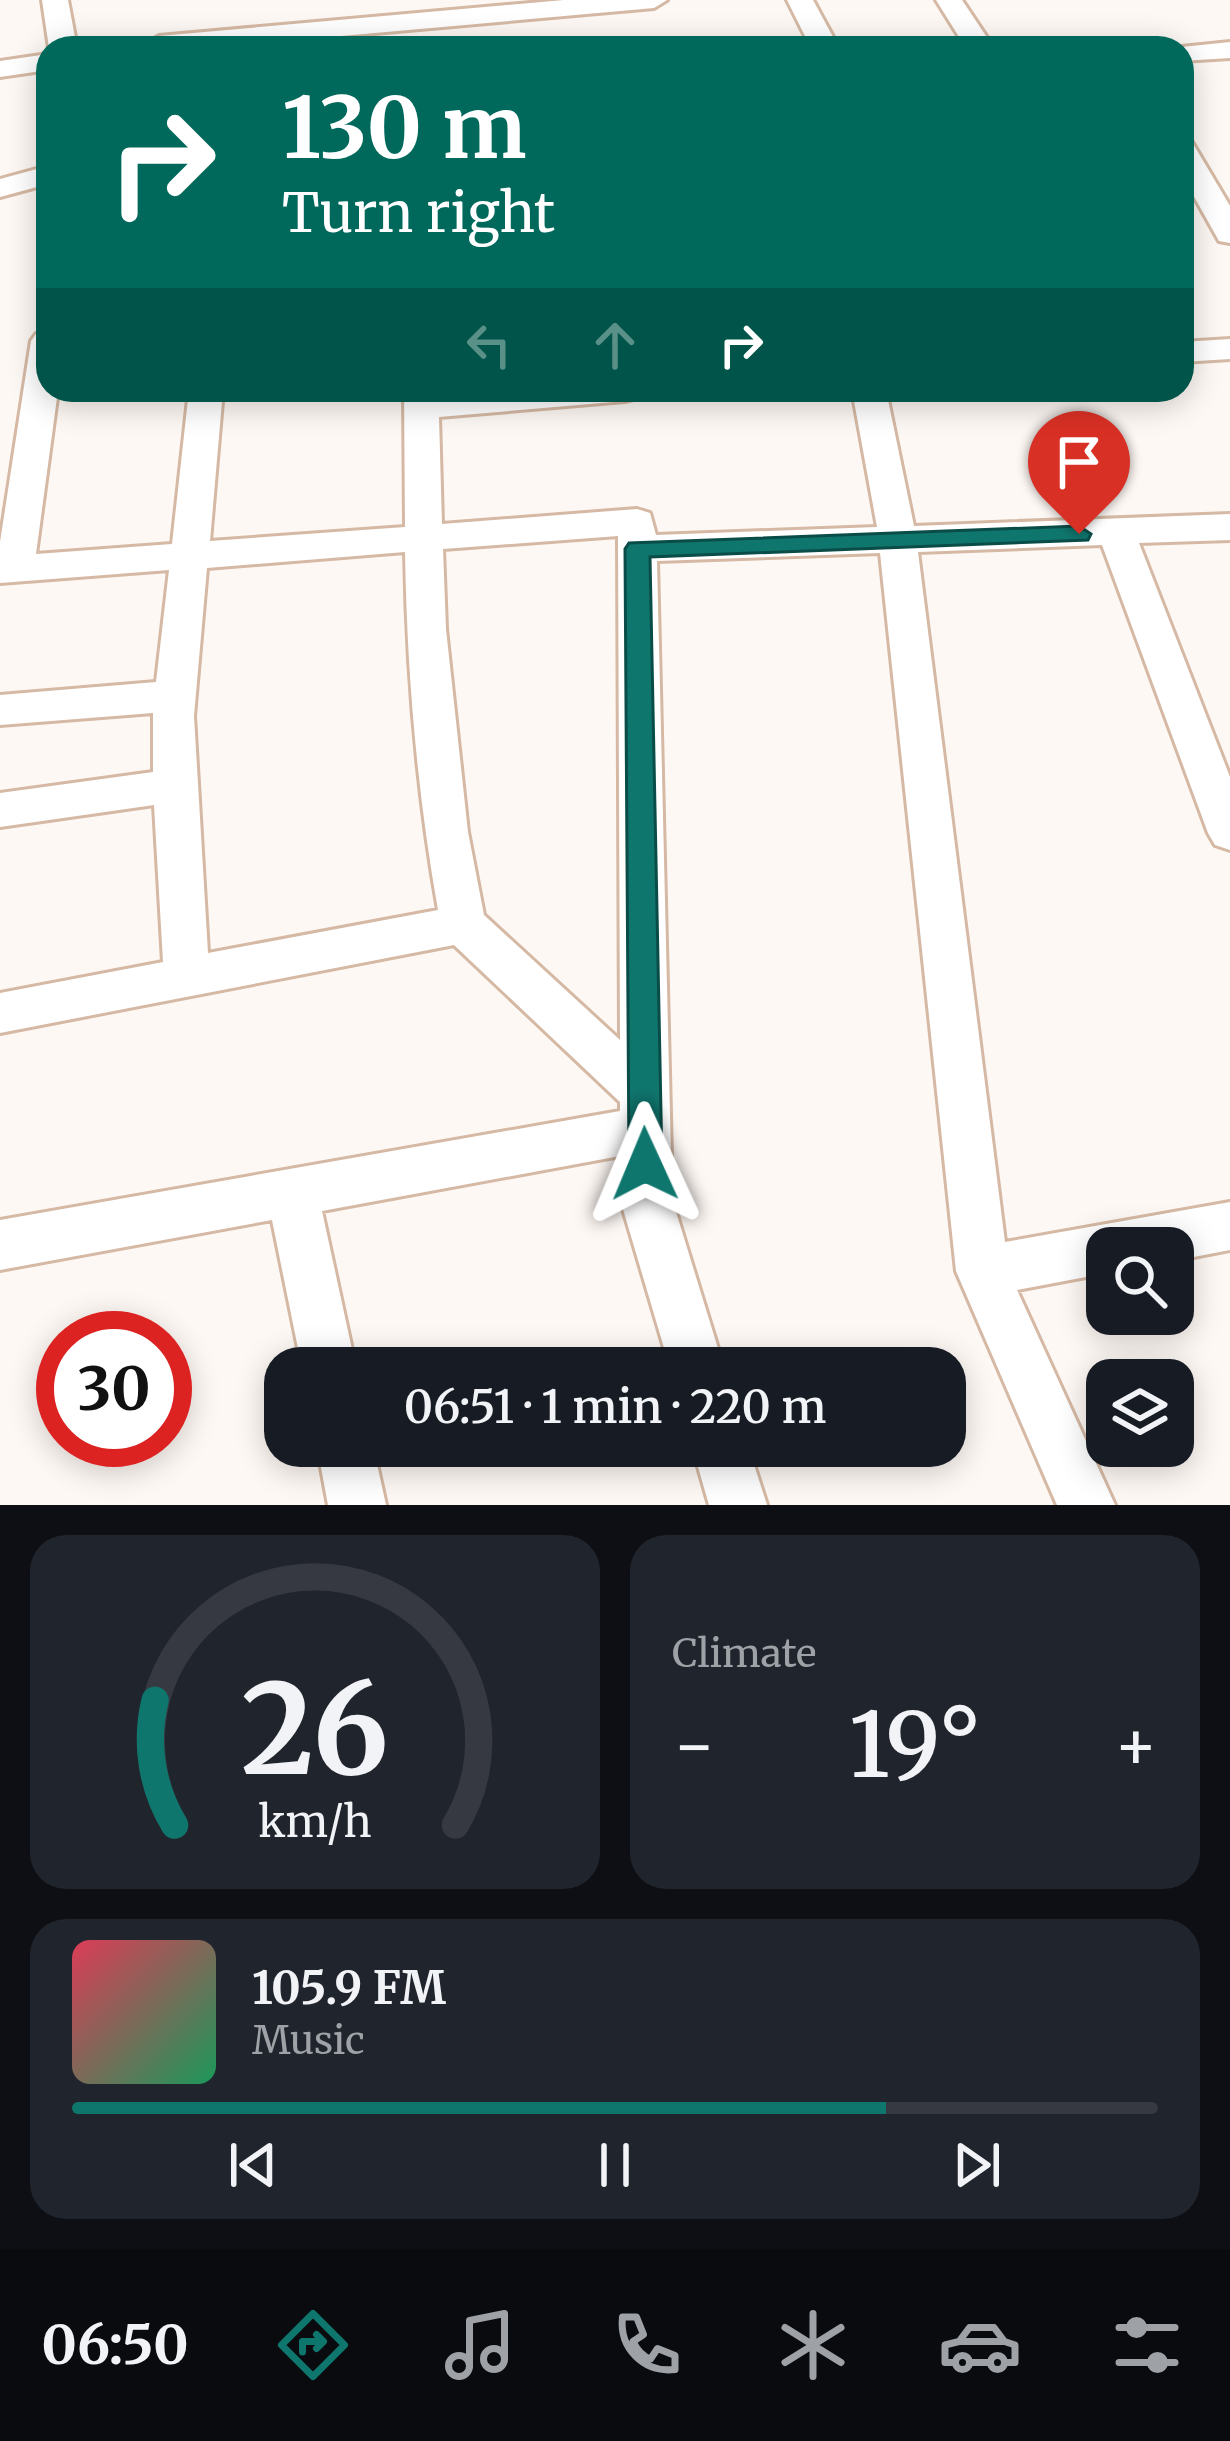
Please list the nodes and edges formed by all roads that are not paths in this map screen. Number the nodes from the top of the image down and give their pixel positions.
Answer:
1 (55, 0) edge
2 (654, 0) edge
3 (800, 0) edge
4 (949, 0) edge
5 (426, 9) edge
6 (60, 36) edge
7 (220, 36) edge
8 (819, 36) edge
9 (972, 36) edge
10 (1230, 50) edge
11 (1194, 52) edge
12 (36, 64) edge
13 (0, 69) edge
14 (1194, 174) edge
15 (36, 178) edge
16 (0, 188) edge
17 (1230, 234) edge
18 (1230, 349) edge
19 (1194, 351) edge
20 (37, 402) edge
21 (205, 402) edge
22 (422, 402) edge
23 (871, 402) edge
24 (1230, 527) edge
25 (1116, 532) junction
26 (425, 538) junction
27 (898, 541) junction
28 (638, 549) junction
29 (191, 557) junction
30 (7, 570) edge
31 (175, 696) junction
32 (0, 710) edge
33 (175, 785) junction
34 (0, 810) edge
35 (1230, 833) edge
36 (463, 924) junction
37 (188, 980) junction
38 (0, 1012) edge
39 (645, 1111) junction
40 (292, 1192) junction
41 (1230, 1226) edge
42 (1194, 1232) edge
43 (0, 1245) edge
44 (1086, 1252) edge
45 (982, 1271) junction
46 (325, 1347) edge
47 (691, 1347) edge
48 (349, 1467) edge
49 (726, 1467) edge
50 (357, 1505) edge
51 (738, 1505) edge
52 (1087, 1505) edge

1 - 6 street
2 - 5 street
3 - 8 street
4 - 9 street
5 - 7 street
10 - 11 street
12 - 13 street
14 - 17 street
15 - 16 street
18 - 19 street
20 - 30 street
21 - 29 street
22 - 26 street
23 - 27 street
24 - 25 street
25 - 27 street
25 - 35 street
26 - 28 street
26 - 29 street
26 - 36 street
27 - 28 street
27 - 45 street
28 - 39 street
29 - 30 street
29 - 31 street
31 - 32 street
31 - 33 street
33 - 34 street
33 - 37 street
36 - 37 street
36 - 39 street
37 - 38 street
39 - 40 street
39 - 47 street
40 - 43 street
40 - 46 street
41 - 42 street
44 - 45 street
45 - 52 street
48 - 50 street
49 - 51 street

